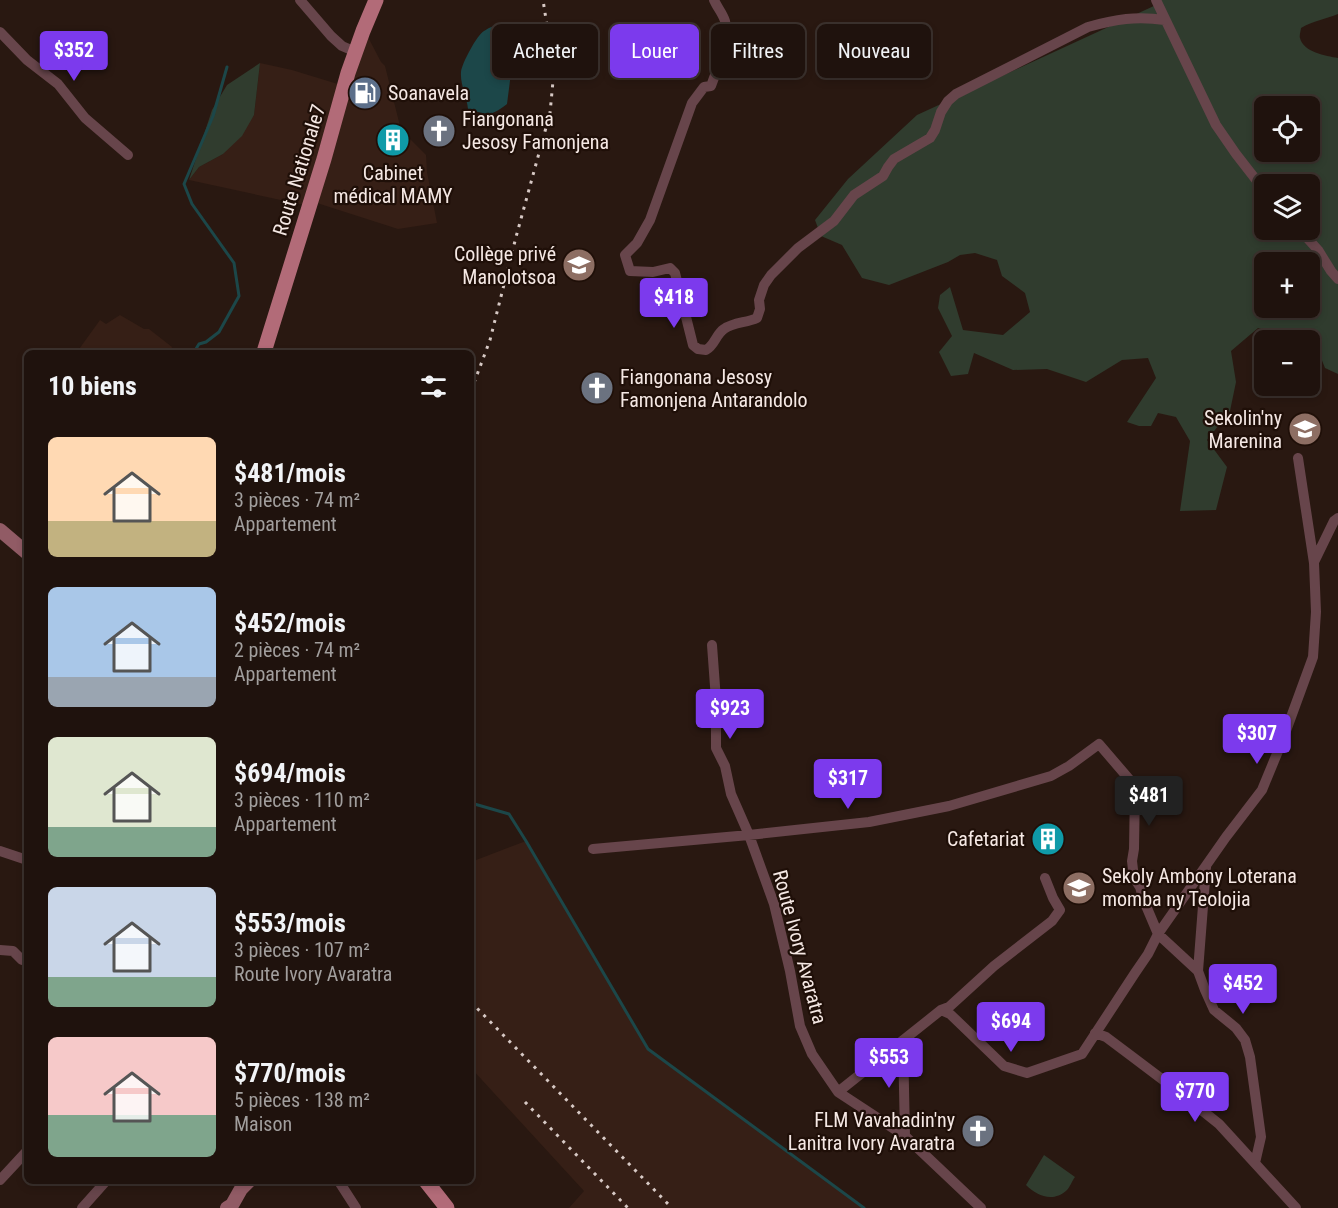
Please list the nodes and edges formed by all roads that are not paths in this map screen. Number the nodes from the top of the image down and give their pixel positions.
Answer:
1 (300, 0) edge
2 (376, 0) edge
3 (714, 0) edge
4 (1156, 0) edge
5 (1165, 20) junction
6 (0, 32) edge
7 (356, 52) junction
8 (128, 155) dead end
9 (1254, 177) edge
10 (1309, 240) edge
11 (1338, 279) edge
12 (265, 350) edge
13 (1298, 458) dead end
14 (1338, 518) edge
15 (0, 530) edge
16 (24, 550) edge
17 (1314, 562) junction
18 (712, 645) dead end
19 (749, 835) junction
20 (593, 849) dead end
21 (0, 851) edge
22 (24, 859) edge
23 (1206, 867) junction
24 (1045, 878) dead end
25 (1158, 934) junction
26 (0, 950) edge
27 (24, 960) edge
28 (1198, 971) junction
29 (941, 1011) junction
30 (1095, 1033) junction
31 (903, 1041) junction
32 (838, 1092) junction
33 (905, 1136) junction
34 (24, 1154) edge
35 (1255, 1163) junction
36 (0, 1180) edge
37 (103, 1184) edge
38 (246, 1184) edge
39 (341, 1184) edge
40 (428, 1184) edge
41 (229, 1207) edge
42 (82, 1208) edge
43 (356, 1208) edge
44 (447, 1208) edge
45 (981, 1208) edge
46 (1296, 1208) edge

1 - 7 street
2 - 7 main road, Route Nationale7
3 - 5 street
4 - 5 street
5 - 9 street
6 - 8 street
7 - 12 main road, Route Nationale7
10 - 11 street
13 - 17 street
14 - 17 street
15 - 16 street
17 - 23 street
18 - 19 street, Route Ivory Avaratra
19 - 20 street
19 - 25 street
19 - 32 street, Route Ivory Avaratra
21 - 22 street
23 - 25 street
23 - 28 street
24 - 29 street
25 - 28 street
25 - 30 street
26 - 27 street
28 - 35 street
29 - 30 street
29 - 31 street
30 - 35 street
31 - 32 street
31 - 33 street
32 - 33 street, Route Ivory Avaratra
33 - 45 street, Route Ivory Avaratra
34 - 36 street
35 - 46 street
37 - 42 street
38 - 41 street
39 - 43 street
40 - 44 main road

